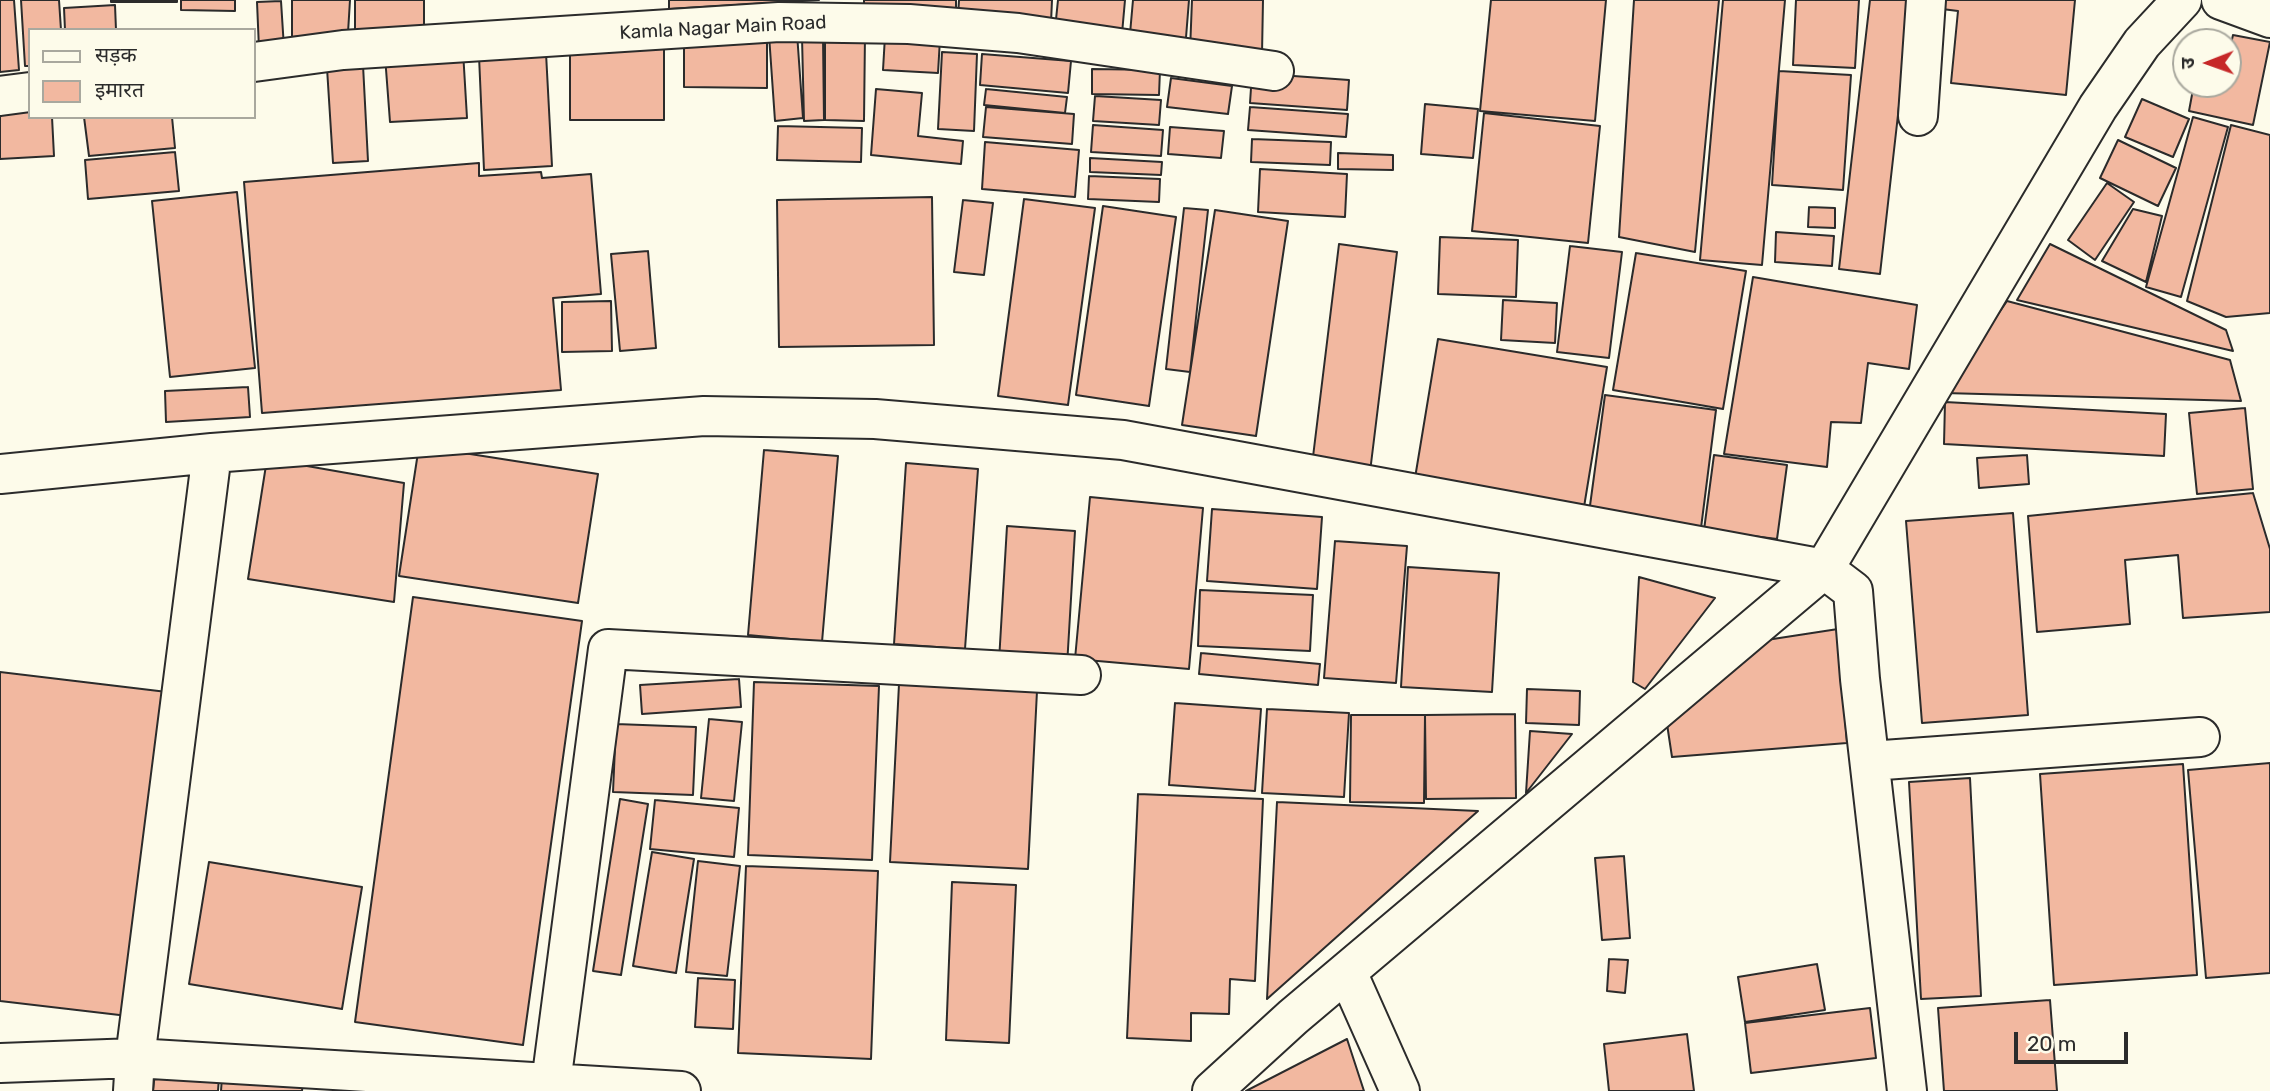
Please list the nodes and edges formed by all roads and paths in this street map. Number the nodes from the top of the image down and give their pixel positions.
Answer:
1 (1926, 0) edge
2 (2182, 0) edge
3 (2221, 0) edge
4 (2270, 18) edge
5 (256, 62) edge
6 (1274, 71) dead end
7 (28, 92) edge
8 (0, 96) edge
9 (1917, 116) dead end
10 (212, 453) junction
11 (0, 474) edge
12 (1824, 569) junction
13 (1081, 675) dead end
14 (2200, 737) dead end
15 (1870, 761) junction
16 (1347, 972) junction
17 (0, 1063) edge
18 (134, 1074) edge
19 (551, 1083) junction
20 (681, 1091) edge
21 (1212, 1091) edge
22 (1400, 1091) edge
23 (1907, 1091) edge

1 - 9 street
2 - 12 street
3 - 4 street
5 - 6 street, Kamla Nagar Main Road
7 - 8 street
10 - 11 street
10 - 12 street
10 - 18 street
12 - 15 street
12 - 16 street
13 - 19 street
14 - 15 street
15 - 23 street
16 - 21 street
16 - 22 street
17 - 18 street
18 - 19 street
19 - 20 street

